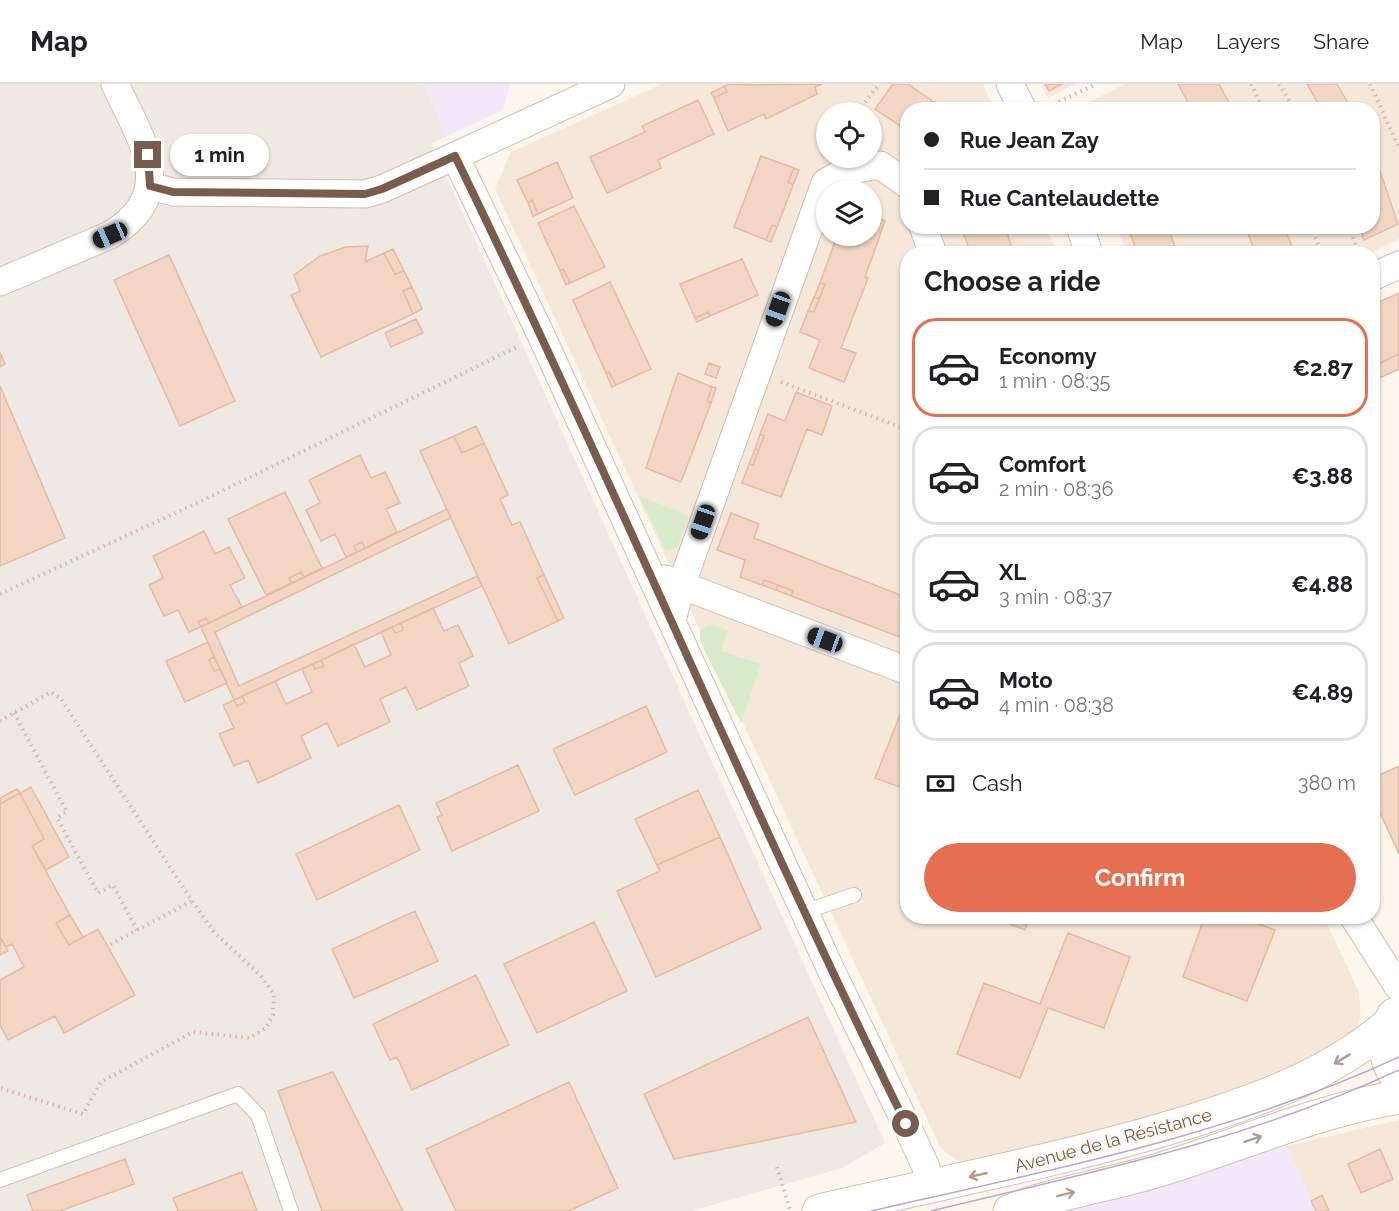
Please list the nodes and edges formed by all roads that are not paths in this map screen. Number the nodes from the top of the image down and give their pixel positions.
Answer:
1 (115, 84) edge
2 (611, 84) edge
3 (1010, 84) edge
4 (1019, 102) edge
5 (455, 156) junction
6 (900, 179) edge
7 (150, 186) junction
8 (1399, 265) edge
9 (1380, 273) edge
10 (0, 282) edge
11 (650, 572) junction
12 (681, 586) junction
13 (672, 621) junction
14 (900, 668) edge
15 (854, 895) dead end
16 (804, 912) junction
17 (1358, 924) edge
18 (1399, 988) edge
19 (1394, 1016) edge
20 (1399, 1079) edge
21 (1399, 1097) edge
22 (0, 1180) edge
23 (929, 1185) junction
24 (1027, 1208) edge
25 (291, 1211) edge
26 (819, 1211) edge

1 - 7 street
2 - 5 street
3 - 4 street
5 - 7 street
5 - 11 street
6 - 12 street
7 - 10 street
8 - 9 street
11 - 12 street
11 - 13 street
12 - 13 street
12 - 14 street
13 - 16 street
15 - 16 lane
16 - 23 street
17 - 18 street
19 - 20 street
19 -> 23 street, Avenue de la Résistance
24 -> 21 street, Avenue de la Résistance
22 - 25 lane
23 - 26 street, Avenue de la Résistance

